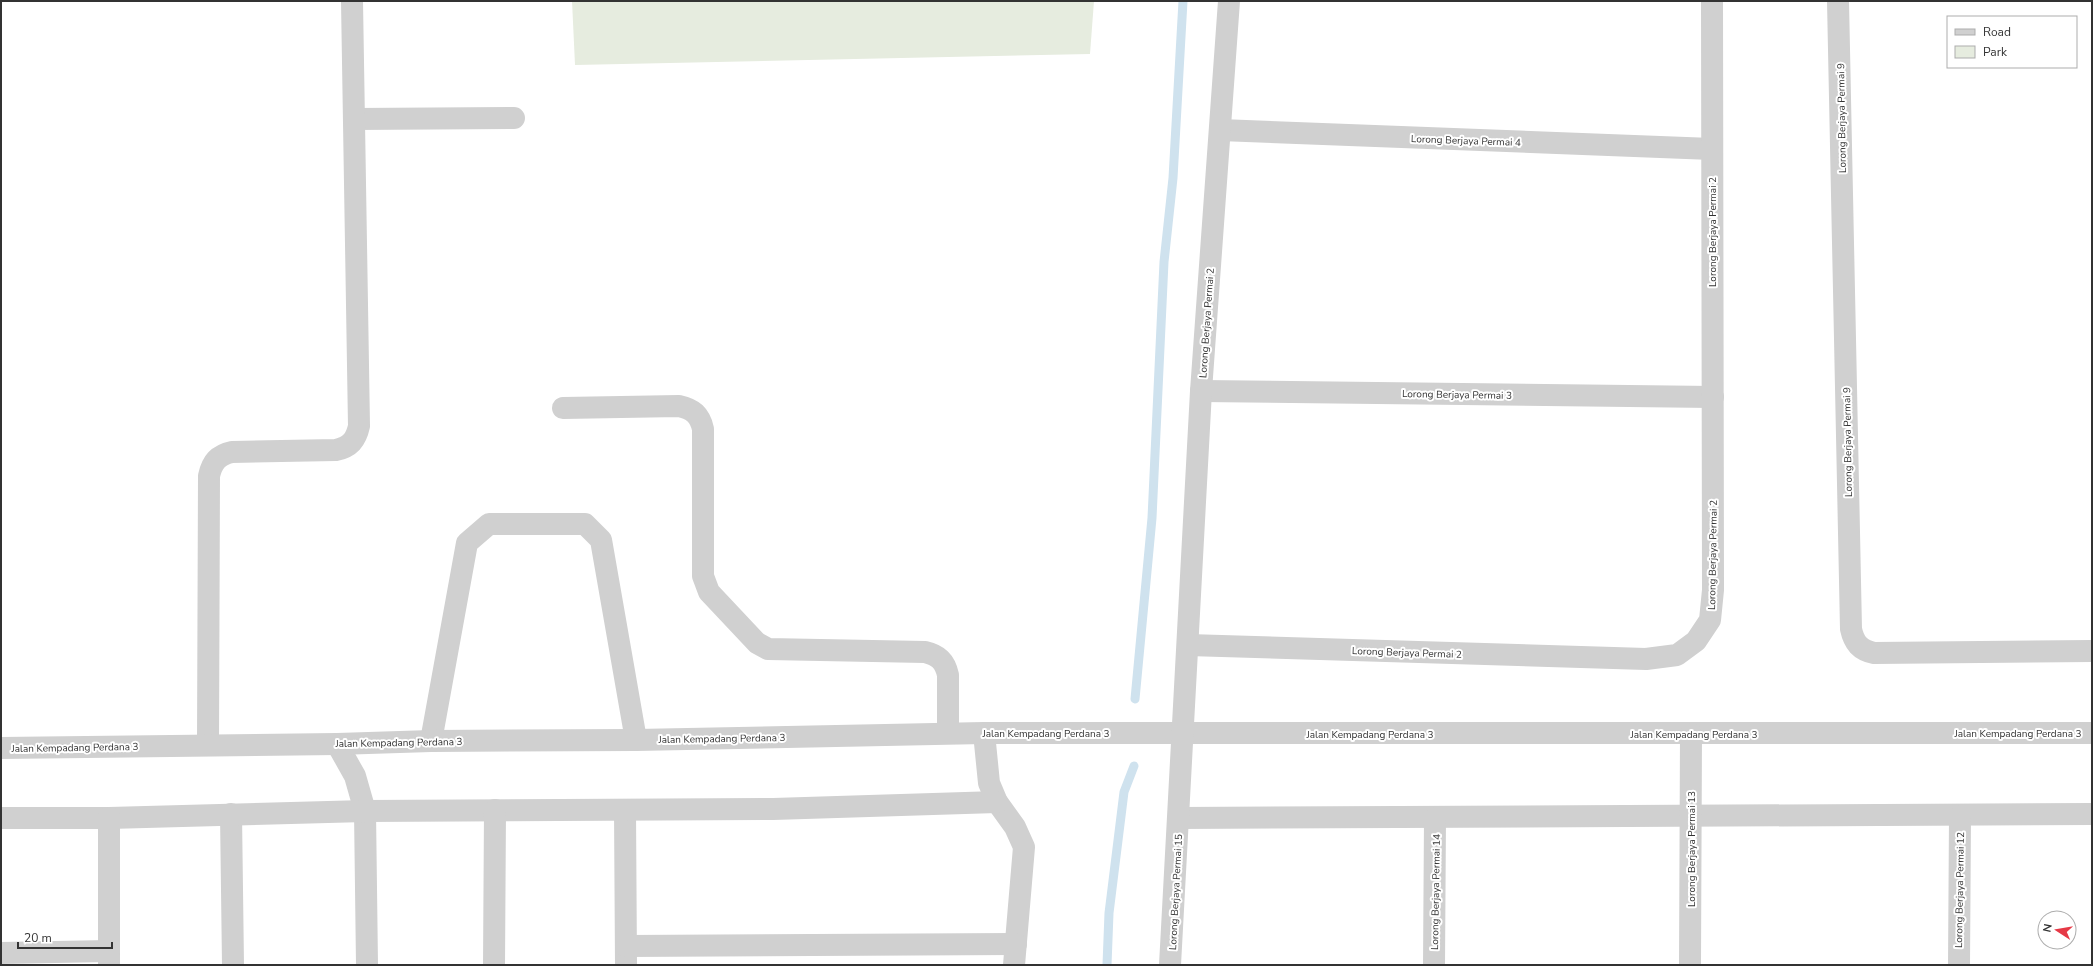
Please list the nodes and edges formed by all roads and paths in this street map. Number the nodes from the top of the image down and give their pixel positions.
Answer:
1 (352, 1) edge
2 (1229, 1) edge
3 (1712, 1) edge
4 (1838, 1) edge
5 (514, 118) dead end
6 (354, 119) junction
7 (1220, 130) junction
8 (1712, 149) junction
9 (1201, 391) junction
10 (1713, 397) junction
11 (563, 408) dead end
12 (1188, 645) junction
13 (2092, 651) edge
14 (948, 733) junction
15 (984, 733) junction
16 (1183, 734) junction
17 (1691, 734) junction
18 (2092, 734) edge
19 (636, 740) junction
20 (431, 741) junction
21 (338, 744) junction
22 (208, 745) junction
23 (1, 748) edge
24 (993, 792) junction
25 (495, 810) junction
26 (625, 810) junction
27 (365, 811) junction
28 (231, 814) junction
29 (2092, 814) edge
30 (1960, 816) junction
31 (1691, 817) junction
32 (1, 818) edge
33 (109, 818) junction
34 (1179, 818) junction
35 (1435, 818) junction
36 (1, 953) edge
37 (1015, 955) edge
38 (626, 956) edge
39 (109, 958) edge
40 (233, 965) edge
41 (367, 965) edge
42 (494, 965) edge
43 (1170, 965) edge
44 (1434, 965) edge
45 (1690, 965) edge
46 (1959, 965) edge

1 - 6 street
2 - 7 street, Lorong Berjaya Permai 2
3 - 8 street, Lorong Berjaya Permai 2
4 - 13 street, Lorong Berjaya Permai 9
5 - 6 street
6 - 22 street
7 - 8 street, Lorong Berjaya Permai 4
7 - 9 street, Lorong Berjaya Permai 2
8 - 10 street, Lorong Berjaya Permai 2
9 - 10 street, Lorong Berjaya Permai 3
9 - 12 street, Lorong Berjaya Permai 2
10 - 12 street, Lorong Berjaya Permai 2
11 - 14 street
12 - 16 street, Lorong Berjaya Permai 2
14 - 15 street, Jalan Kempadang Perdana 3
14 - 19 street, Jalan Kempadang Perdana 3
15 - 16 street, Jalan Kempadang Perdana 3
15 - 24 street
16 - 17 street, Jalan Kempadang Perdana 3
16 - 34 street, Lorong Berjaya Permai 15
17 - 18 street, Jalan Kempadang Perdana 3
17 - 31 street, Lorong Berjaya Permai 13
19 - 20 street, Jalan Kempadang Perdana 3
19 - 20 street
20 - 21 street, Jalan Kempadang Perdana 3
21 - 22 street, Jalan Kempadang Perdana 3
21 - 27 street
22 - 23 street, Jalan Kempadang Perdana 3
24 - 26 street
24 - 37 street
25 - 26 street
25 - 27 street
25 - 42 street
26 - 38 street
27 - 28 street
27 - 41 street
28 - 33 street
28 - 40 street
29 - 30 street
30 - 31 street
30 - 46 street, Lorong Berjaya Permai 12
31 - 35 street
31 - 45 street, Lorong Berjaya Permai 13
32 - 33 street
33 - 39 street
34 - 35 street
34 - 43 street, Lorong Berjaya Permai 15
35 - 44 street, Lorong Berjaya Permai 14
36 - 39 street
37 - 38 street

